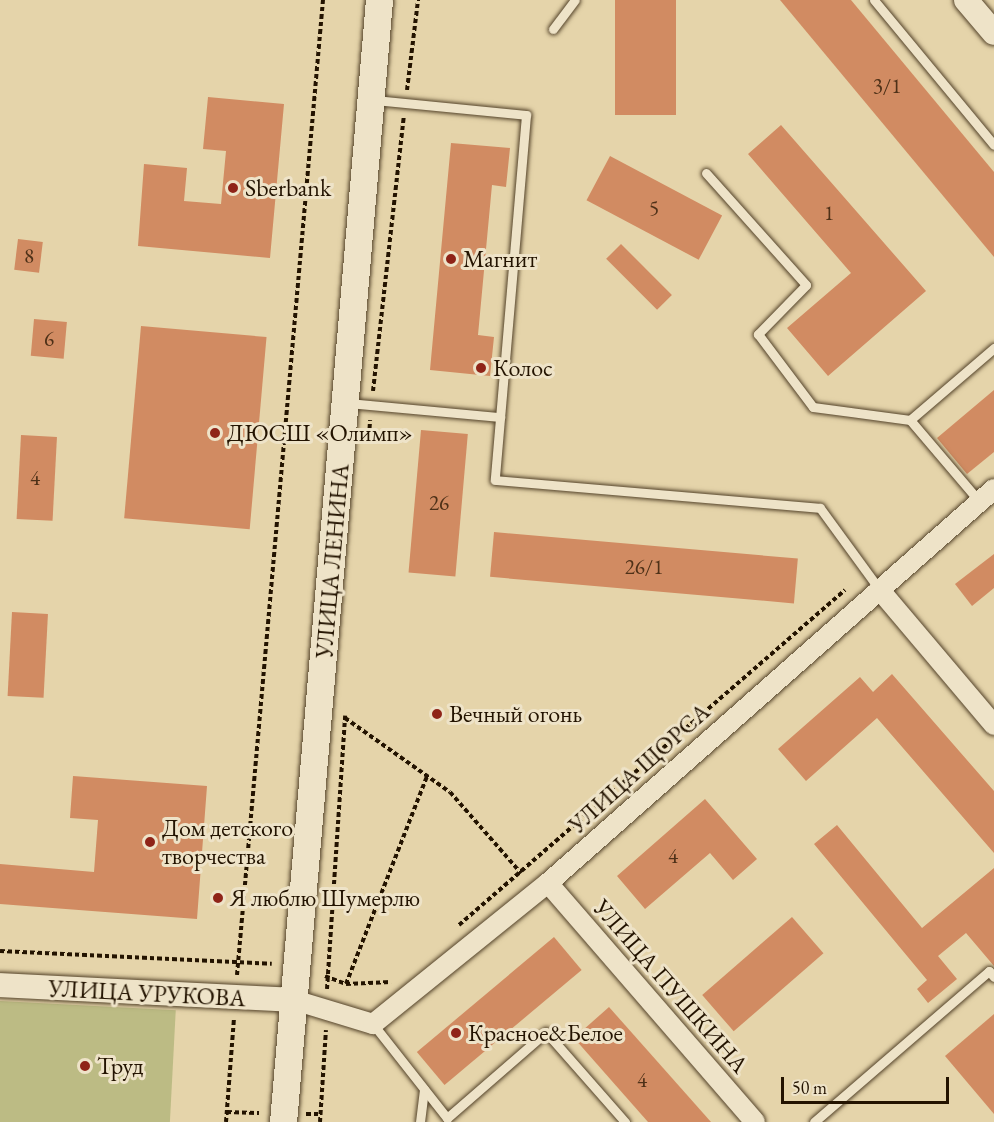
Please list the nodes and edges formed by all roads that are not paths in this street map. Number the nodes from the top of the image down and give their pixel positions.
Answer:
1 (379, 0) edge
2 (575, 0) edge
3 (874, 0) edge
4 (966, 0) edge
5 (553, 29) dead end
6 (994, 33) edge
7 (371, 100) junction
8 (994, 145) edge
9 (706, 173) dead end
10 (994, 348) edge
11 (358, 404) junction
12 (500, 417) junction
13 (910, 420) junction
14 (987, 495) edge
15 (879, 589) junction
16 (994, 725) edge
17 (548, 882) junction
18 (994, 977) edge
19 (0, 986) edge
20 (294, 1000) junction
21 (373, 1024) junction
22 (424, 1089) junction
23 (283, 1122) edge
24 (420, 1122) edge
25 (625, 1122) edge
26 (755, 1122) edge
27 (814, 1122) edge

1 - 7 main road, УЛИЦА ЛЕНИНА
2 - 5 lane
3 - 8 lane
4 - 6 street
7 - 11 main road, УЛИЦА ЛЕНИНА
7 - 12 lane
9 - 13 lane
10 - 13 lane
11 - 12 lane
11 - 20 main road, УЛИЦА ЛЕНИНА
12 - 15 lane
13 - 14 lane
14 - 15 street, УЛИЦА ЩОРСА
15 - 16 street
15 - 17 street, УЛИЦА ЩОРСА
17 - 21 street, УЛИЦА ЩОРСА
17 - 26 street, УЛИЦА ПУШКИНА
18 - 27 lane
19 - 20 street, УЛИЦА УРУКОВА
20 - 21 street
20 - 23 main road, УЛИЦА ЛЕНИНА
21 - 22 lane
22 - 24 lane
22 - 25 lane

